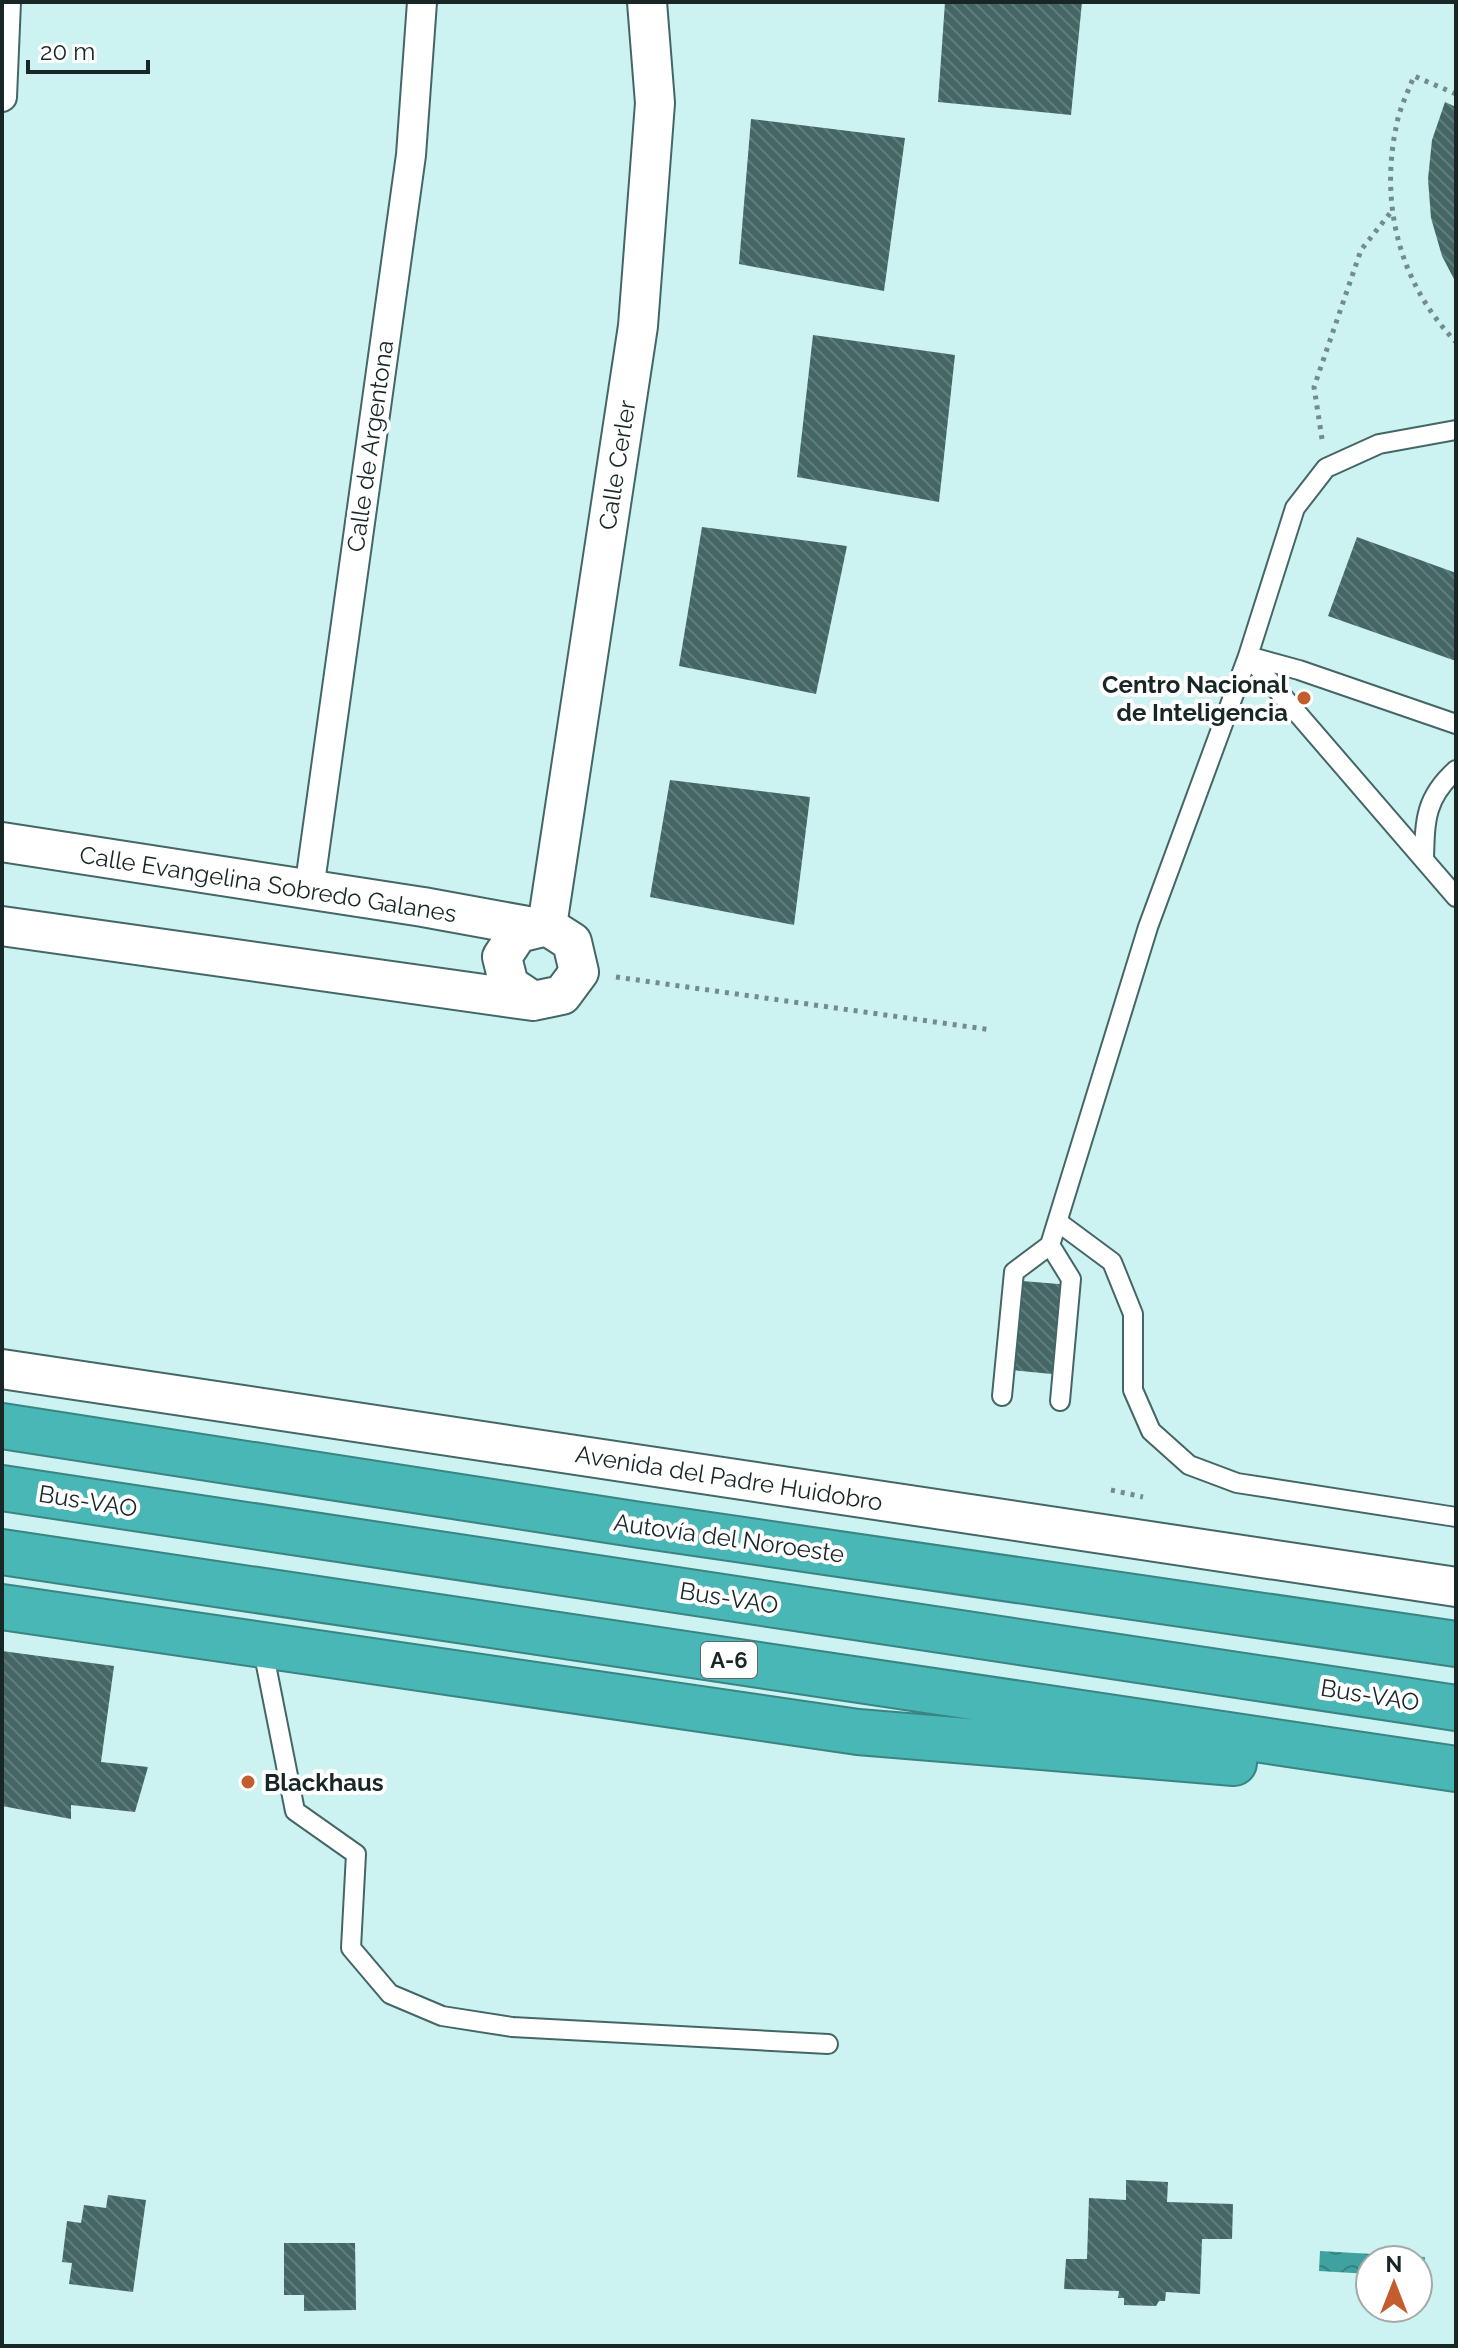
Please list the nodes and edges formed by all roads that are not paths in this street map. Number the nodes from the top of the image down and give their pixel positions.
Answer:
1 (6, 2) edge
2 (422, 2) edge
3 (647, 2) edge
4 (2, 97) edge
5 (1456, 430) edge
6 (1248, 656) junction
7 (1456, 724) edge
8 (1456, 770) edge
9 (2, 842) edge
10 (1424, 859) junction
11 (309, 890) junction
12 (1456, 897) edge
13 (2, 926) edge
14 (540, 927) junction
15 (533, 1001) junction
16 (1058, 1222) junction
17 (1050, 1245) junction
18 (2, 1369) edge
19 (1002, 1396) dead end
20 (1060, 1401) dead end
21 (2, 1426) edge
22 (2, 1488) edge
23 (1456, 1517) edge
24 (2, 1552) edge
25 (1456, 1587) edge
26 (2, 1607) edge
27 (1456, 1644) edge
28 (270, 1646) junction
29 (1456, 1708) edge
30 (1456, 1769) edge
31 (1456, 1781) edge
32 (828, 2044) dead end

1 - 4 street
2 - 11 street, Calle de Argentona
3 - 14 street, Calle Cerler
5 - 6 lane
6 - 7 lane
6 - 10 lane
6 - 16 lane
8 - 10 lane
9 - 11 street, Calle Evangelina Sobredo Galanes
10 - 12 lane
11 - 14 street, Calle Evangelina Sobredo Galanes
13 - 15 street
14 - 15 street
14 - 15 street
16 - 17 lane
16 - 23 lane
17 - 19 lane
17 - 20 lane
18 - 25 street, Avenida del Padre Huidobro
21 - 27 highway, Autovía del Noroeste
22 - 29 highway, Bus-VAO
24 - 30 highway, A-6
26 - 28 highway
28 - 31 highway
28 - 32 lane

